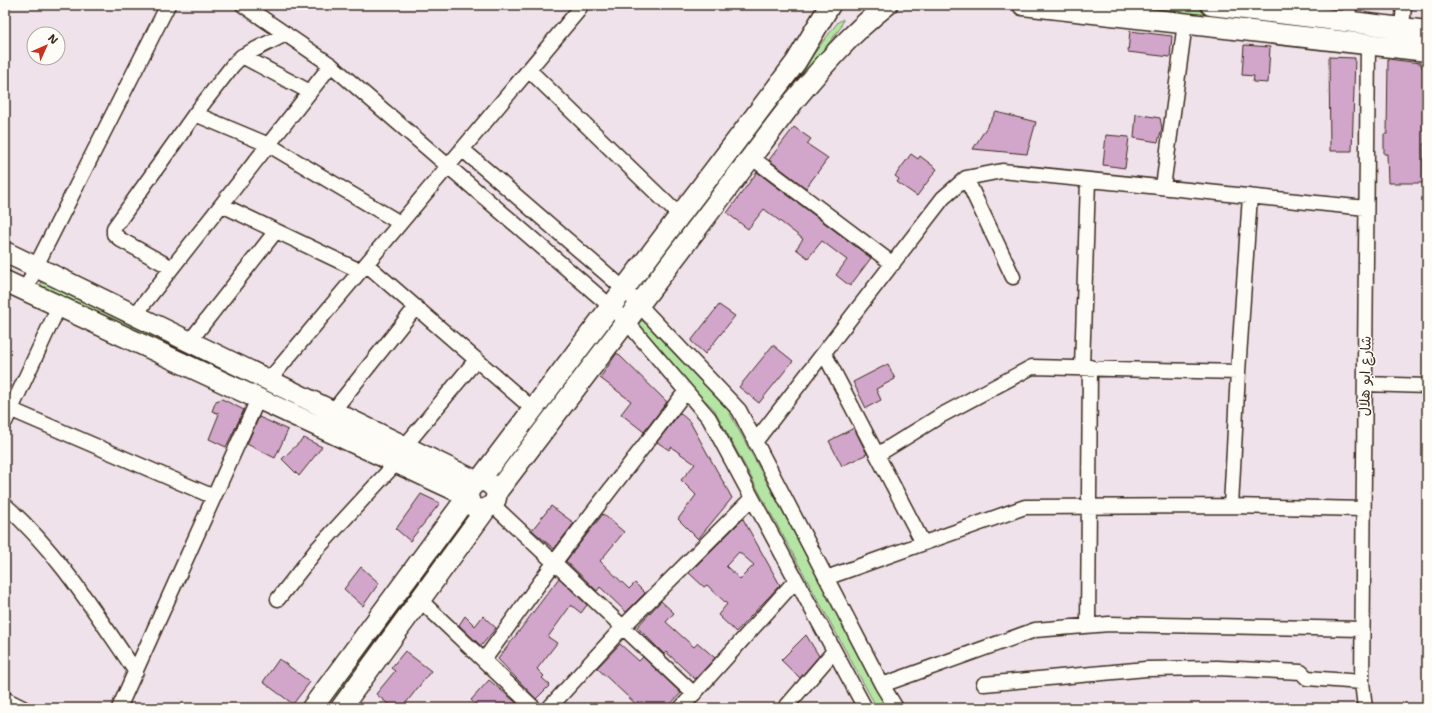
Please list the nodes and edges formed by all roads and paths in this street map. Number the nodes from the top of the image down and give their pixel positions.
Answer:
1 (168, 5) edge
2 (243, 5) edge
3 (581, 5) edge
4 (830, 5) edge
5 (887, 5) edge
6 (1023, 5) edge
7 (1211, 5) edge
8 (1404, 5) edge
9 (1348, 13) edge
10 (1185, 23) junction
11 (1402, 28) junction
12 (1427, 32) edge
13 (286, 34) junction
14 (1368, 44) junction
15 (1427, 51) edge
16 (242, 56) junction
17 (331, 65) junction
18 (529, 70) junction
19 (310, 92) junction
20 (194, 114) junction
21 (269, 145) junction
22 (462, 149) junction
23 (751, 157) junction
24 (448, 166) junction
25 (966, 178) junction
26 (1088, 180) junction
27 (1163, 187) junction
28 (1250, 196) junction
29 (222, 204) junction
30 (1366, 208) junction
31 (680, 216) junction
32 (400, 223) junction
33 (276, 231) junction
34 (5, 252) edge
35 (893, 264) junction
36 (36, 266) junction
37 (172, 268) junction
38 (363, 268) junction
39 (1013, 277) dead end
40 (5, 281) edge
41 (624, 289) junction
42 (26, 290) junction
43 (639, 305) junction
44 (59, 306) junction
45 (610, 306) junction
46 (416, 308) junction
47 (135, 315) junction
48 (627, 322) junction
49 (190, 341) junction
50 (824, 353) junction
51 (476, 360) junction
52 (1086, 367) junction
53 (1238, 372) junction
54 (268, 380) junction
55 (1365, 384) junction
56 (1427, 386) edge
57 (686, 391) junction
58 (258, 398) junction
59 (532, 409) junction
60 (333, 411) junction
61 (7, 413) edge
62 (755, 442) junction
63 (401, 455) junction
64 (877, 455) junction
65 (473, 489) junction
66 (214, 497) junction
67 (752, 498) junction
68 (491, 502) junction
69 (5, 505) edge
70 (1231, 506) junction
71 (1089, 507) junction
72 (1364, 509) junction
73 (923, 543) junction
74 (554, 563) junction
75 (826, 578) junction
76 (796, 580) junction
77 (278, 599) dead end
78 (420, 600) junction
79 (1088, 626) junction
80 (623, 628) junction
81 (1362, 629) junction
82 (834, 651) junction
83 (484, 660) junction
84 (136, 672) junction
85 (1362, 682) junction
86 (984, 684) dead end
87 (882, 685) junction
88 (694, 694) junction
89 (5, 699) edge
90 (318, 706) edge
91 (23, 708) edge
92 (119, 708) edge
93 (341, 708) edge
94 (534, 708) edge
95 (549, 708) edge
96 (681, 708) edge
97 (786, 708) edge
98 (865, 708) edge
99 (896, 708) edge
100 (1365, 708) edge

1 - 36 street
2 - 13 street
3 - 18 street
4 - 31 main road
5 - 23 main road
6 - 10 main road
7 - 9 main road
8 - 11 street
9 - 11 main road
10 - 14 main road
10 - 27 street
11 - 12 main road
13 - 16 street
13 - 17 street
14 - 15 main road
14 - 30 street, شارع ابو هلال
16 - 19 street
16 - 20 street
17 - 19 street
17 - 24 street
18 - 22 street
18 - 31 street
19 - 21 street
20 - 21 street
20 - 37 street
21 - 29 street
21 - 32 street
22 - 24 street
22 - 41 street
23 - 35 street
23 - 43 main road
24 - 32 street
24 - 45 street
25 - 26 street
25 - 35 street
25 - 39 street
26 - 27 street
26 - 52 street
27 - 28 street
28 - 30 street
28 - 53 street
29 - 33 street
29 - 37 street
30 - 55 street, شارع ابو هلال
31 - 41 main road
32 - 38 street
33 - 38 street
33 - 49 street
34 - 36 main road
35 - 50 street
36 - 42 street
36 - 47 main road
37 - 47 street
38 - 46 street
38 - 54 street
40 - 42 main road
41 - 43 street
41 - 45 main road
42 - 44 main road
43 - 48 main road
43 - 62 street
44 - 58 main road
44 - 61 street
45 - 48 street
45 - 59 main road
46 - 51 street
46 - 60 street
47 - 49 main road
48 - 57 street
48 - 68 main road
49 - 54 main road
50 - 62 street
50 - 64 street
51 - 59 street
51 - 63 street
52 - 53 street
52 - 64 street
52 - 71 street
53 - 70 street
54 - 60 main road
55 - 56 street
55 - 72 street, شارع ابو هلال
57 - 67 street
57 - 74 street
58 - 63 main road
58 - 66 street
59 - 65 main road
60 - 63 main road
61 - 66 street
62 - 75 street
63 - 65 main road
63 - 77 street
64 - 73 street
65 - 68 main road
65 - 90 main road
66 - 84 street
67 - 76 street
67 - 80 street
68 - 74 street
68 - 78 main road
69 - 84 street
70 - 71 street
70 - 72 street
71 - 73 street
71 - 79 street
72 - 81 street, شارع ابو هلال
73 - 75 street
74 - 80 street
74 - 83 street
75 - 87 street
76 - 82 street
76 - 88 street
78 - 83 street
78 - 93 main road
79 - 81 street
79 - 87 street
80 - 88 street
80 - 95 street
81 - 85 street, شارع ابو هلال
82 - 97 street
82 - 98 street
83 - 94 street
84 - 92 street
85 - 86 street
85 - 100 street, شارع ابو هلال
87 - 99 street
88 - 96 street
89 - 91 street

